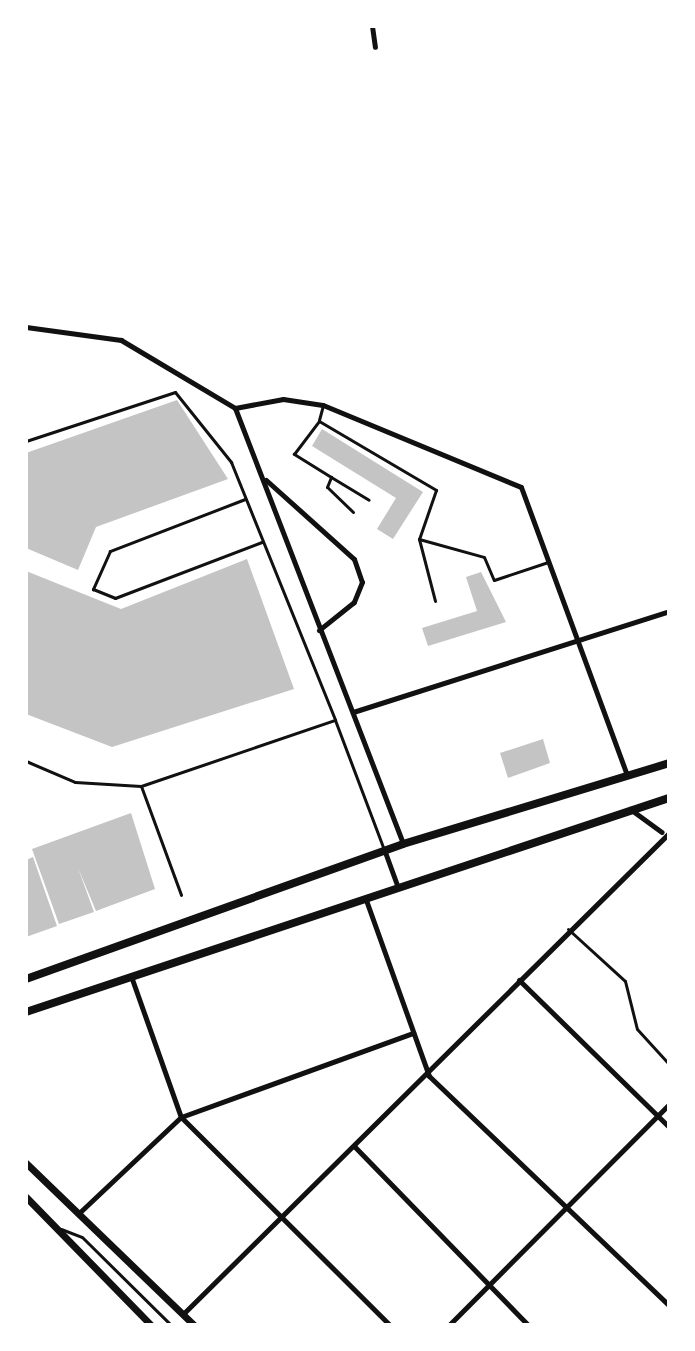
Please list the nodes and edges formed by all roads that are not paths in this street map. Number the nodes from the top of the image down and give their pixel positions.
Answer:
1 (372, 26) edge
2 (375, 47) dead end
3 (26, 327) edge
4 (323, 405) junction
5 (235, 408) junction
6 (319, 421) junction
7 (26, 441) edge
8 (331, 477) junction
9 (266, 479) junction
10 (245, 499) junction
11 (369, 500) dead end
12 (353, 512) dead end
13 (419, 539) junction
14 (262, 542) junction
15 (548, 562) junction
16 (435, 601) dead end
17 (669, 611) edge
18 (319, 630) junction
19 (576, 638) junction
20 (353, 712) junction
21 (335, 720) junction
22 (26, 761) edge
23 (669, 763) edge
24 (626, 773) junction
25 (141, 786) junction
26 (669, 798) edge
27 (628, 808) junction
28 (666, 833) edge
29 (403, 844) junction
30 (384, 851) junction
31 (398, 887) junction
32 (181, 895) dead end
33 (366, 899) junction
34 (568, 929) junction
35 (26, 979) edge
36 (132, 979) junction
37 (519, 980) junction
38 (26, 1012) edge
39 (413, 1033) junction
40 (669, 1064) edge
41 (429, 1076) junction
42 (669, 1104) edge
43 (658, 1115) junction
44 (181, 1117) junction
45 (669, 1127) edge
46 (354, 1146) junction
47 (26, 1163) edge
48 (26, 1197) edge
49 (567, 1203) junction
50 (79, 1213) junction
51 (282, 1215) junction
52 (57, 1227) junction
53 (487, 1285) junction
54 (669, 1305) edge
55 (183, 1314) junction
56 (151, 1325) edge
57 (171, 1325) edge
58 (194, 1325) edge
59 (390, 1325) edge
60 (449, 1325) edge
61 (528, 1325) edge

1 - 2 street
3 - 5 street
4 - 5 street
4 - 6 lane
4 - 15 street
5 - 9 street
6 - 8 lane
6 - 13 lane
7 - 10 lane
8 - 11 lane
8 - 12 lane
9 - 18 street
9 - 18 street
10 - 14 lane
10 - 14 lane
13 - 15 lane
13 - 16 lane
14 - 21 lane
15 - 19 street
17 - 19 street
18 - 20 street
19 - 20 street
19 - 24 street
20 - 29 street
21 - 25 lane
21 - 30 lane
22 - 25 lane
23 - 24 main road
24 - 29 main road
25 - 32 lane
26 - 27 main road
27 - 28 street
27 - 31 main road
28 - 34 street
29 - 30 main road
30 - 31 street
30 - 35 main road
31 - 33 main road
33 - 36 main road
33 - 39 street
34 - 37 street
34 - 40 lane
36 - 38 main road
36 - 44 street
37 - 41 street
37 - 43 street
39 - 41 street
39 - 44 street
41 - 46 street
41 - 49 street
42 - 43 street
43 - 45 street
43 - 49 street
44 - 50 street
44 - 51 street
46 - 51 street
46 - 53 street
47 - 50 main road
48 - 52 main road
49 - 53 street
49 - 54 street
50 - 55 main road
51 - 55 street
51 - 59 street
52 - 56 main road
52 - 57 lane
53 - 60 street
53 - 61 street
55 - 58 main road

